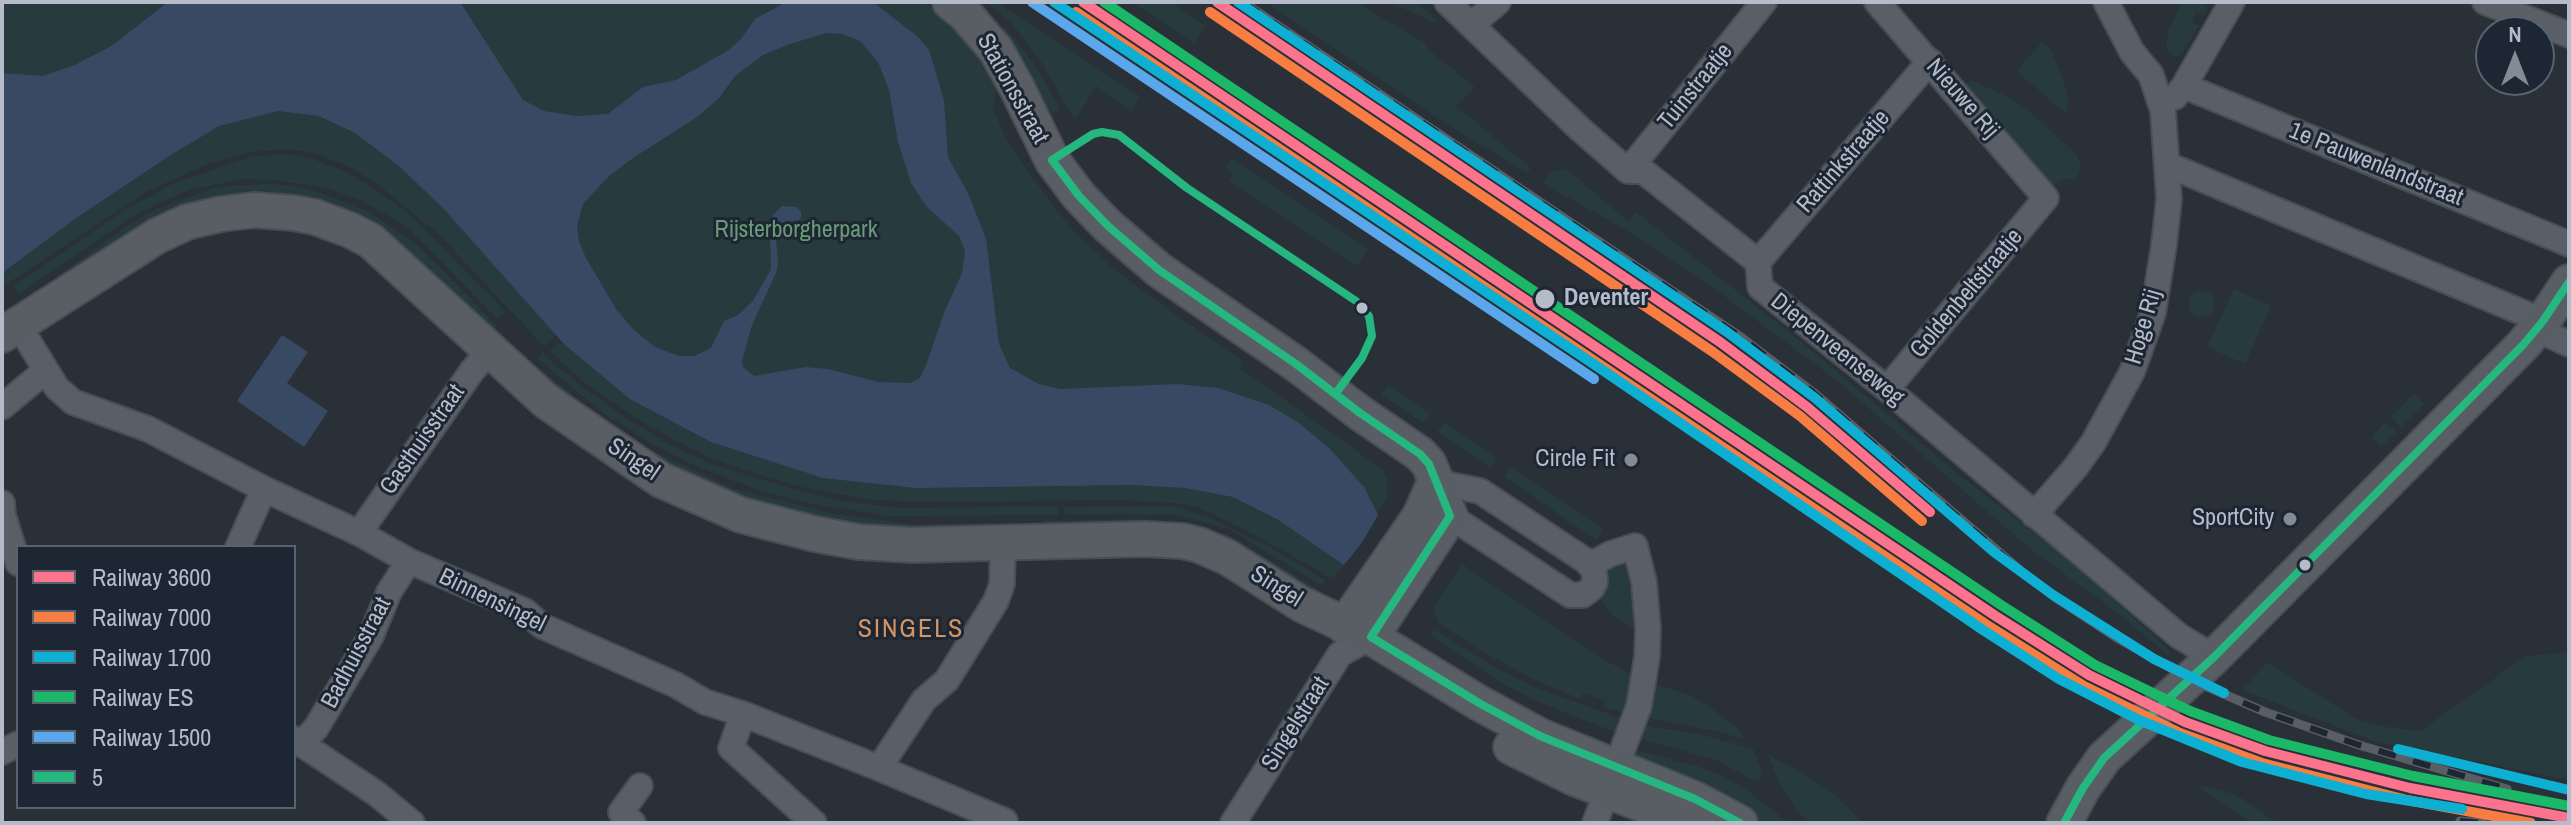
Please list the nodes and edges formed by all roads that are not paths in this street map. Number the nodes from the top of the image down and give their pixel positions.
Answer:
1 (950, 2) edge
2 (1447, 2) edge
3 (1498, 2) edge
4 (1764, 2) edge
5 (1877, 2) edge
6 (2106, 2) edge
7 (2232, 2) edge
8 (2485, 2) edge
9 (1471, 25) junction
10 (2569, 35) edge
11 (1930, 61) junction
12 (2184, 86) junction
13 (2163, 111) junction
14 (2168, 165) junction
15 (1628, 171) junction
16 (2046, 198) joint
17 (2569, 244) edge
18 (1758, 262) junction
19 (2569, 282) edge
20 (2557, 326) edge
21 (10, 331) edge
22 (491, 349) junction
23 (45, 371) junction
24 (1887, 389) junction
25 (2, 407) edge
26 (1435, 482) junction
27 (264, 489) junction
28 (2, 503) edge
29 (2034, 515) junction
30 (1450, 516) junction
31 (359, 533) junction
32 (1003, 543) junction
33 (239, 545) edge
34 (16, 557) edge
35 (409, 561) junction
36 (1590, 565) junction
37 (1353, 641) junction
38 (2210, 654) junction
39 (743, 714) junction
40 (298, 741) edge
41 (879, 768) junction
42 (1574, 778) junction
43 (640, 786) dead end
44 (1610, 794) edge
45 (1693, 811) edge
46 (1004, 822) edge
47 (412, 823) edge
48 (633, 823) edge
49 (814, 823) edge
50 (1233, 823) edge
51 (1588, 823) edge
52 (1595, 823) edge
53 (1740, 823) edge
54 (2064, 823) edge
55 (2086, 823) edge

1 - 26 street, Stationsstraat
2 - 9 street, Diepenveenseweg
3 - 9 street
4 - 15 street, Tuinstraatje
5 - 11 street, Nieuwe Rij
6 - 13 street, Hoge Rij
7 - 12 street
8 - 10 street
9 - 15 street, Diepenveenseweg
11 - 16 street, Nieuwe Rij
11 - 18 street, Rattinkstraatje
12 - 13 street
12 - 17 street, 1e Pauwenlandstraat
13 - 14 street, Hoge Rij
14 - 20 street
14 - 29 street, Hoge Rij
15 - 18 street, Diepenveenseweg
16 - 24 street, Goldenbeltstraatje
18 - 24 street, Diepenveenseweg
19 - 20 street
20 - 38 street
20 - 55 street
21 - 22 street, Singel
21 - 23 street, Binnensingel
22 - 31 street, Gasthuisstraat
22 - 32 street, Singel
23 - 25 street
23 - 27 street, Binnensingel
24 - 29 street, Diepenveenseweg
26 - 30 street, Stationsstraat
26 - 36 street
26 - 37 street
27 - 31 street, Binnensingel
27 - 33 street
28 - 34 street
29 - 38 street, Diepenveenseweg
30 - 36 street
30 - 37 street
31 - 35 street, Binnensingel
32 - 37 street, Singel
32 - 41 street
35 - 39 street, Binnensingel
35 - 40 street, Badhuisstraat
36 - 44 street
37 - 42 street, Singel
37 - 44 street, Singel
37 - 50 street, Singelstraat
38 - 54 street
39 - 41 street, Binnensingel
39 - 49 street
40 - 47 street
41 - 46 street, Binnensingel
42 - 44 street, Singel
42 - 51 street
43 - 48 street
44 - 45 street
44 - 45 street
44 - 52 street
45 - 53 street

